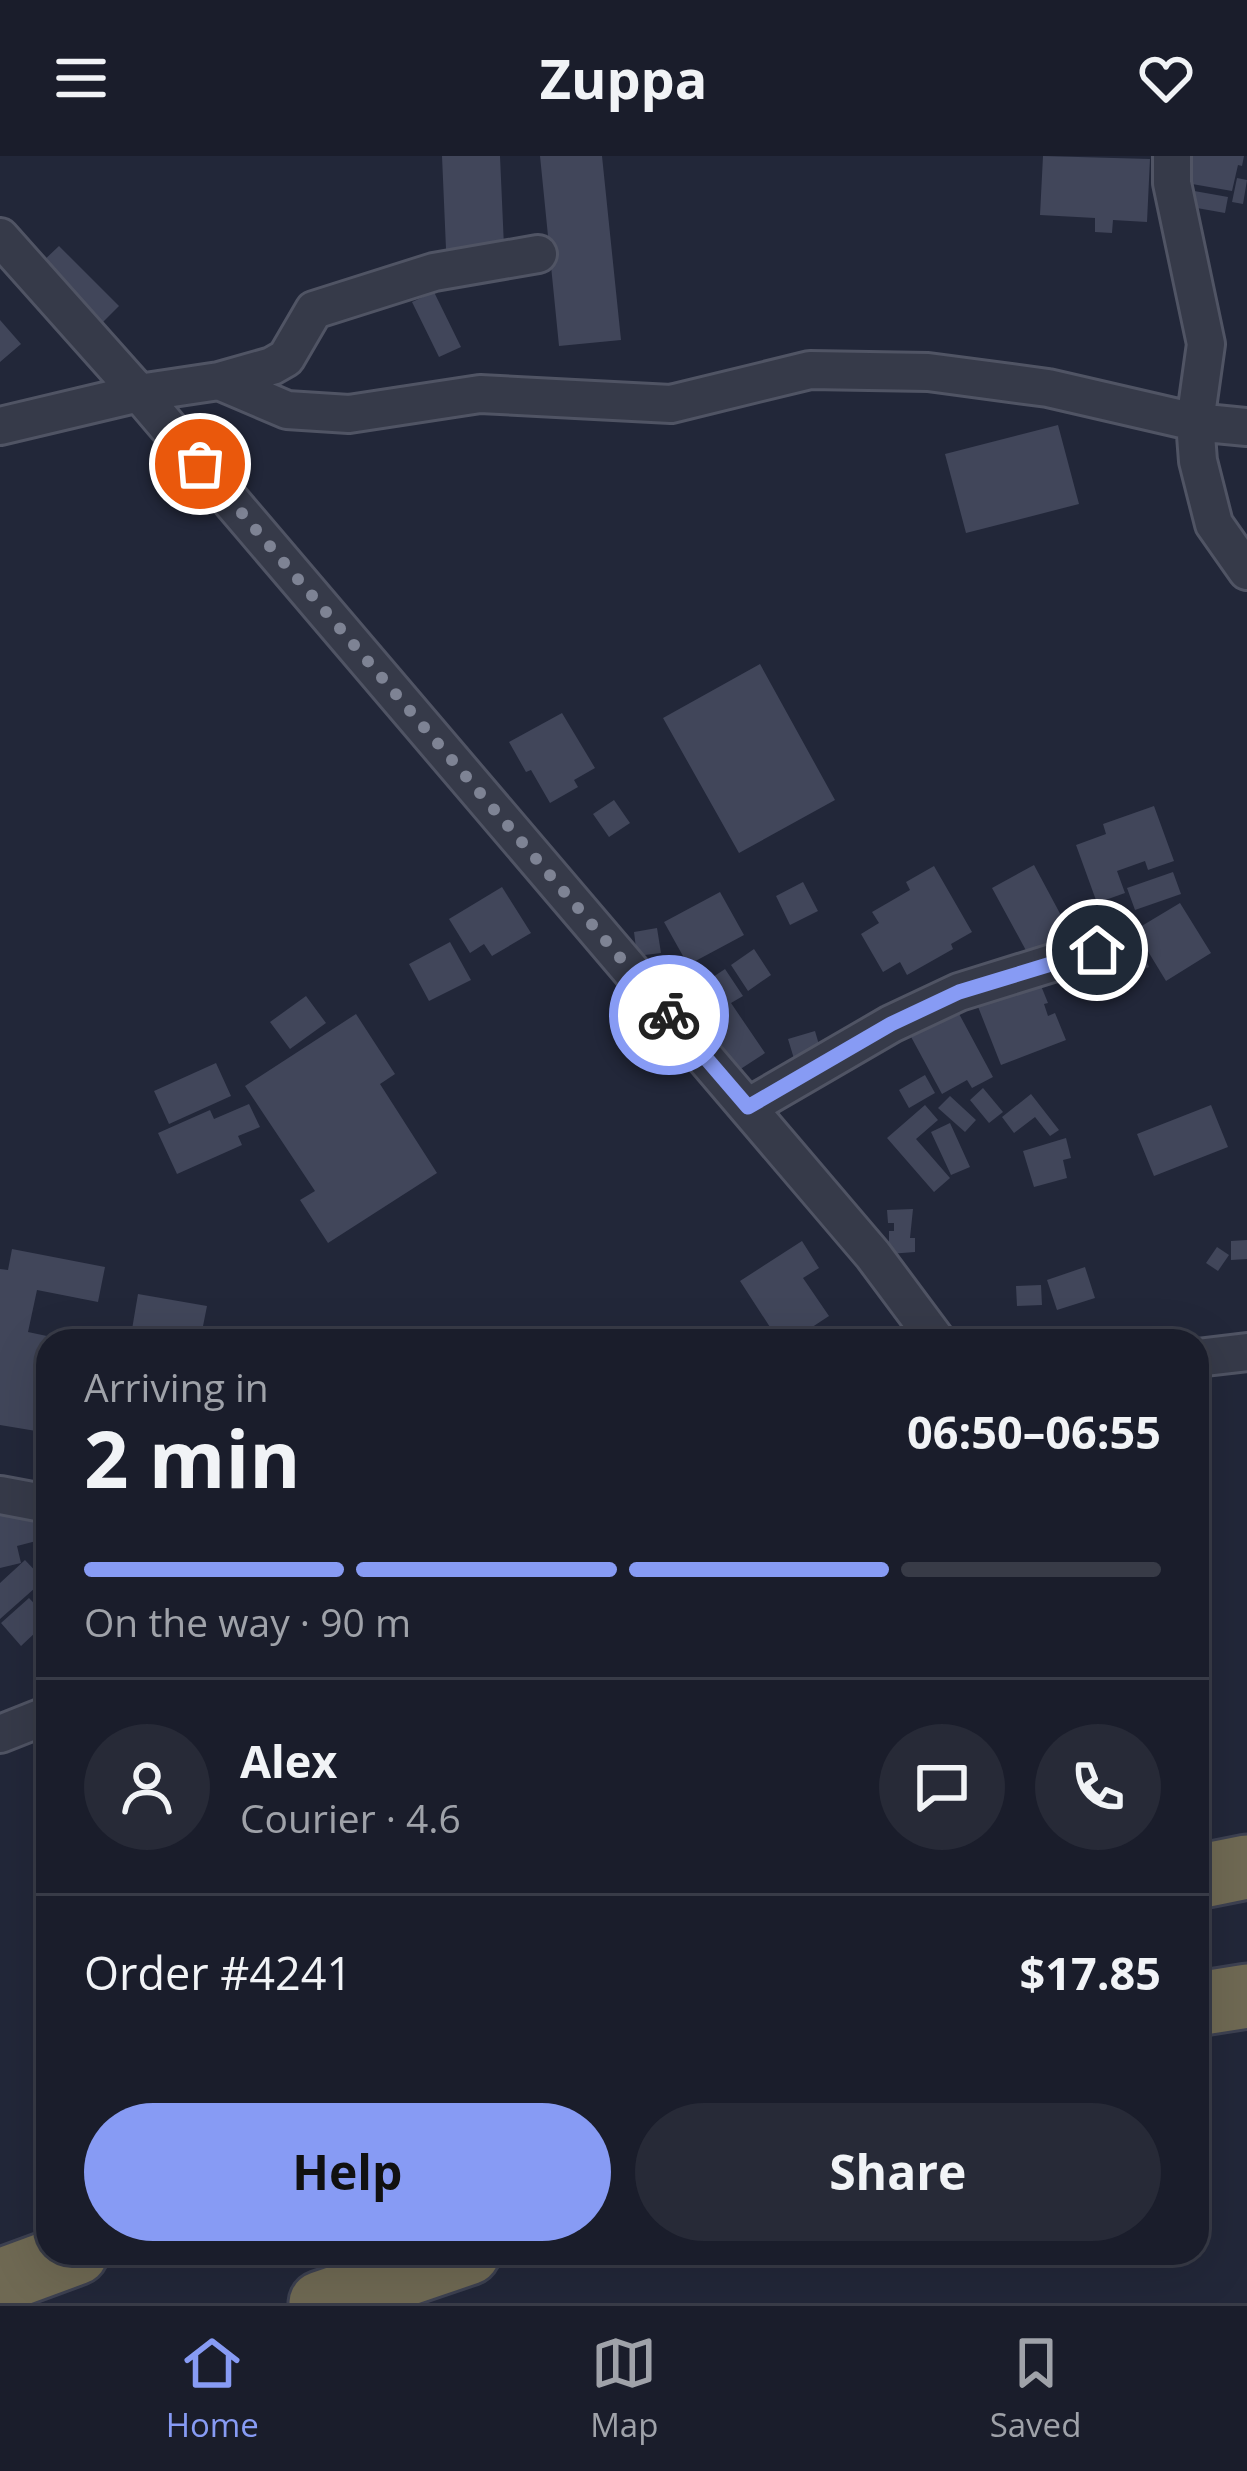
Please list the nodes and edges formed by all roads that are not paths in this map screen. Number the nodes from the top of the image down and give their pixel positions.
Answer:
1 (1172, 156) edge
2 (0, 237) edge
3 (538, 254) dead end
4 (219, 381) junction
5 (139, 393) junction
6 (1195, 422) junction
7 (0, 426) edge
8 (1247, 427) edge
9 (1247, 571) edge
10 (1097, 950) dead end
11 (748, 1107) junction
12 (928, 1329) edge
13 (1247, 1352) edge
14 (1209, 1357) edge
15 (0, 1495) edge
16 (36, 1502) edge
17 (36, 1720) edge
18 (0, 1734) edge
19 (1247, 1867) edge
20 (1209, 1875) edge
21 (1247, 1996) edge
22 (1209, 2002) edge
23 (43, 2265) edge
24 (433, 2265) edge
25 (0, 2281) edge
26 (321, 2303) edge

1 - 6 street
2 - 5 street
3 - 4 street
4 - 5 street
4 - 6 street
5 - 7 street
5 - 11 street
6 - 8 street
6 - 9 street
10 - 11 street
11 - 12 street
13 - 14 street
15 - 16 street
17 - 18 street
19 - 20 highway
21 - 22 highway
23 - 25 highway
24 - 26 highway

